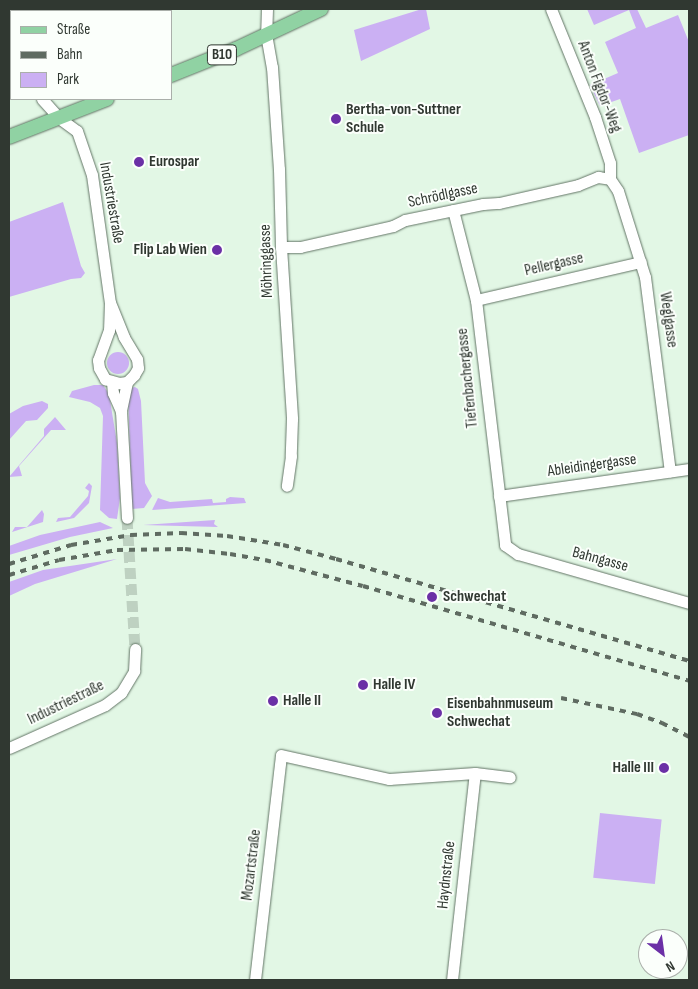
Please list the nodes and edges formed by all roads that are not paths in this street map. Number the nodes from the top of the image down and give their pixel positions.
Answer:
1 (267, 9) edge
2 (321, 9) edge
3 (551, 9) edge
4 (266, 34) junction
5 (172, 75) edge
6 (43, 100) edge
7 (104, 100) edge
8 (59, 118) junction
9 (9, 137) edge
10 (610, 179) junction
11 (453, 210) junction
12 (281, 247) junction
13 (641, 262) junction
14 (476, 300) junction
15 (110, 303) junction
16 (131, 348) junction
17 (104, 349) junction
18 (112, 382) junction
19 (127, 382) junction
20 (121, 411) junction
21 (689, 469) edge
22 (670, 471) junction
23 (287, 486) dead end
24 (499, 496) junction
25 (127, 518) tunnel mouth
26 (506, 545) joint
27 (689, 603) edge
28 (135, 649) tunnel mouth
29 (9, 748) edge
30 (475, 773) junction
31 (510, 777) dead end
32 (255, 980) edge
33 (452, 980) edge

1 - 4 street, Möhringgasse
2 - 4 main road, B10
3 - 10 street, Anton Figdor-Weg
4 - 5 main road, B10
4 - 12 street, Möhringgasse
6 - 8 street, Industriestraße
7 - 8 main road
8 - 9 main road
8 - 15 street, Industriestraße
10 - 11 street, Schrödlgasse
10 - 13 street, Weglgasse
11 - 12 street, Schrödlgasse
11 - 14 street, Tiefenbachergasse
12 - 23 street, Möhringgasse
13 - 14 street, Pellergasse
13 - 22 street, Weglgasse
14 - 24 street, Tiefenbachergasse
15 - 16 street, Industriestraße
15 - 17 street, Industriestraße
16 - 17 street
16 - 19 street, Industriestraße
17 - 18 street, Industriestraße
18 - 19 street
18 - 20 street, Industriestraße
19 - 20 street, Industriestraße
20 - 25 street, Industriestraße
21 - 22 street, Ableidingergasse
22 - 24 street, Ableidingergasse
24 - 26 street, Tiefenbachergasse
26 - 27 street, Bahngasse
28 - 29 street, Industriestraße
30 - 31 street
30 - 32 street, Mozartstraße
30 - 33 street, Haydnstraße

